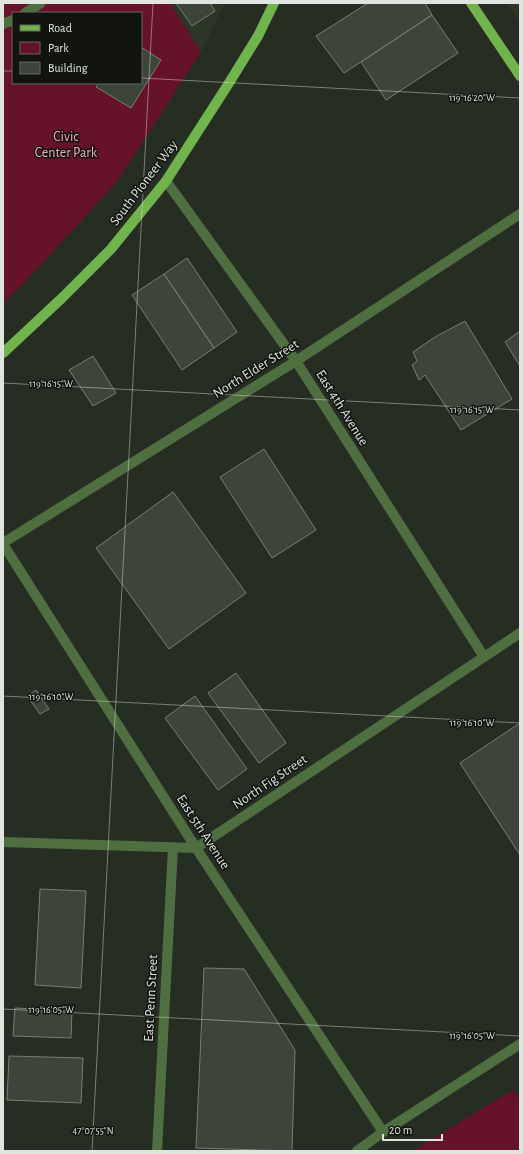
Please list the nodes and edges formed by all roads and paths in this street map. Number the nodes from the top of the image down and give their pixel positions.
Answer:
1 (40, 3) edge
2 (274, 3) edge
3 (471, 3) edge
4 (26, 12) edge
5 (520, 76) edge
6 (166, 181) junction
7 (520, 214) edge
8 (3, 352) edge
9 (296, 361) junction
10 (3, 544) edge
11 (520, 633) edge
12 (484, 657) junction
13 (3, 842) edge
14 (173, 847) junction
15 (196, 848) junction
16 (520, 1044) edge
17 (384, 1132) junction
18 (157, 1151) edge
19 (357, 1151) edge

1 - 4 street
2 - 6 main road, South Pioneer Way
3 - 5 main road
6 - 8 main road, South Pioneer Way
6 - 9 street, East 4th Avenue
7 - 9 street, North Elder Street
9 - 10 street, North Elder Street
9 - 12 street, East 4th Avenue
10 - 15 street, East 5th Avenue
11 - 12 street, North Fig Street
12 - 15 street, North Fig Street
13 - 14 street
14 - 15 street
14 - 18 street, East Penn Street
15 - 17 street, East 5th Avenue
16 - 17 street
17 - 19 street

